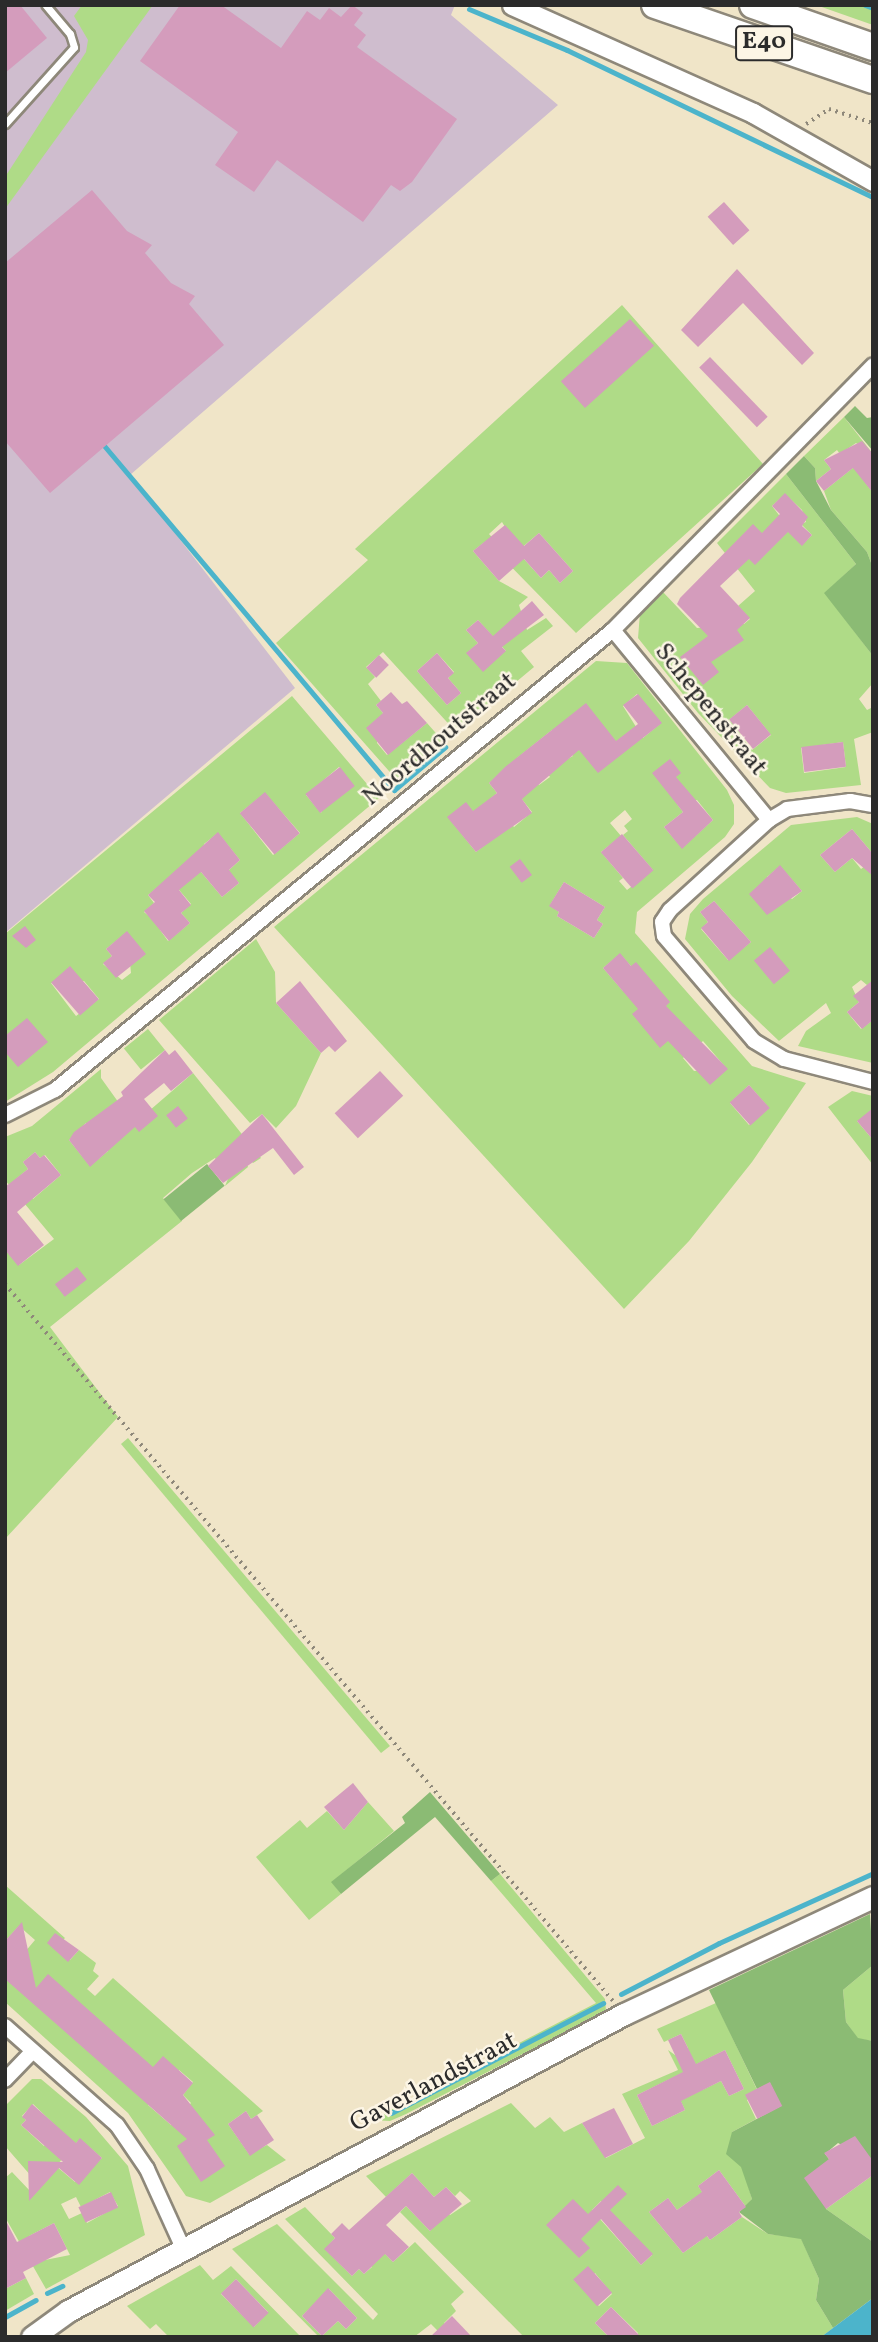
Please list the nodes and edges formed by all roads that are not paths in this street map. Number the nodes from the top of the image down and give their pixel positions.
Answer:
1 (46, 5) edge
2 (512, 5) edge
3 (655, 5) edge
4 (753, 5) edge
5 (873, 47) edge
6 (873, 80) edge
7 (5, 124) edge
8 (873, 181) edge
9 (873, 365) edge
10 (613, 630) junction
11 (873, 805) edge
12 (769, 820) junction
13 (873, 1082) edge
14 (5, 1115) edge
15 (873, 1897) edge
16 (5, 2026) edge
17 (33, 2051) junction
18 (5, 2080) edge
19 (183, 2248) junction
20 (32, 2337) edge

1 - 7 lane
2 - 8 street
3 - 6 highway, E40
4 - 5 highway, E40
9 - 10 street, Noordhoutstraat
10 - 12 street, Schepenstraat
10 - 14 street, Noordhoutstraat
11 - 12 street
12 - 13 street
15 - 19 main road, Gaverlandstraat
16 - 17 street
17 - 18 street
17 - 19 street
19 - 20 main road, Gaverlandstraat

